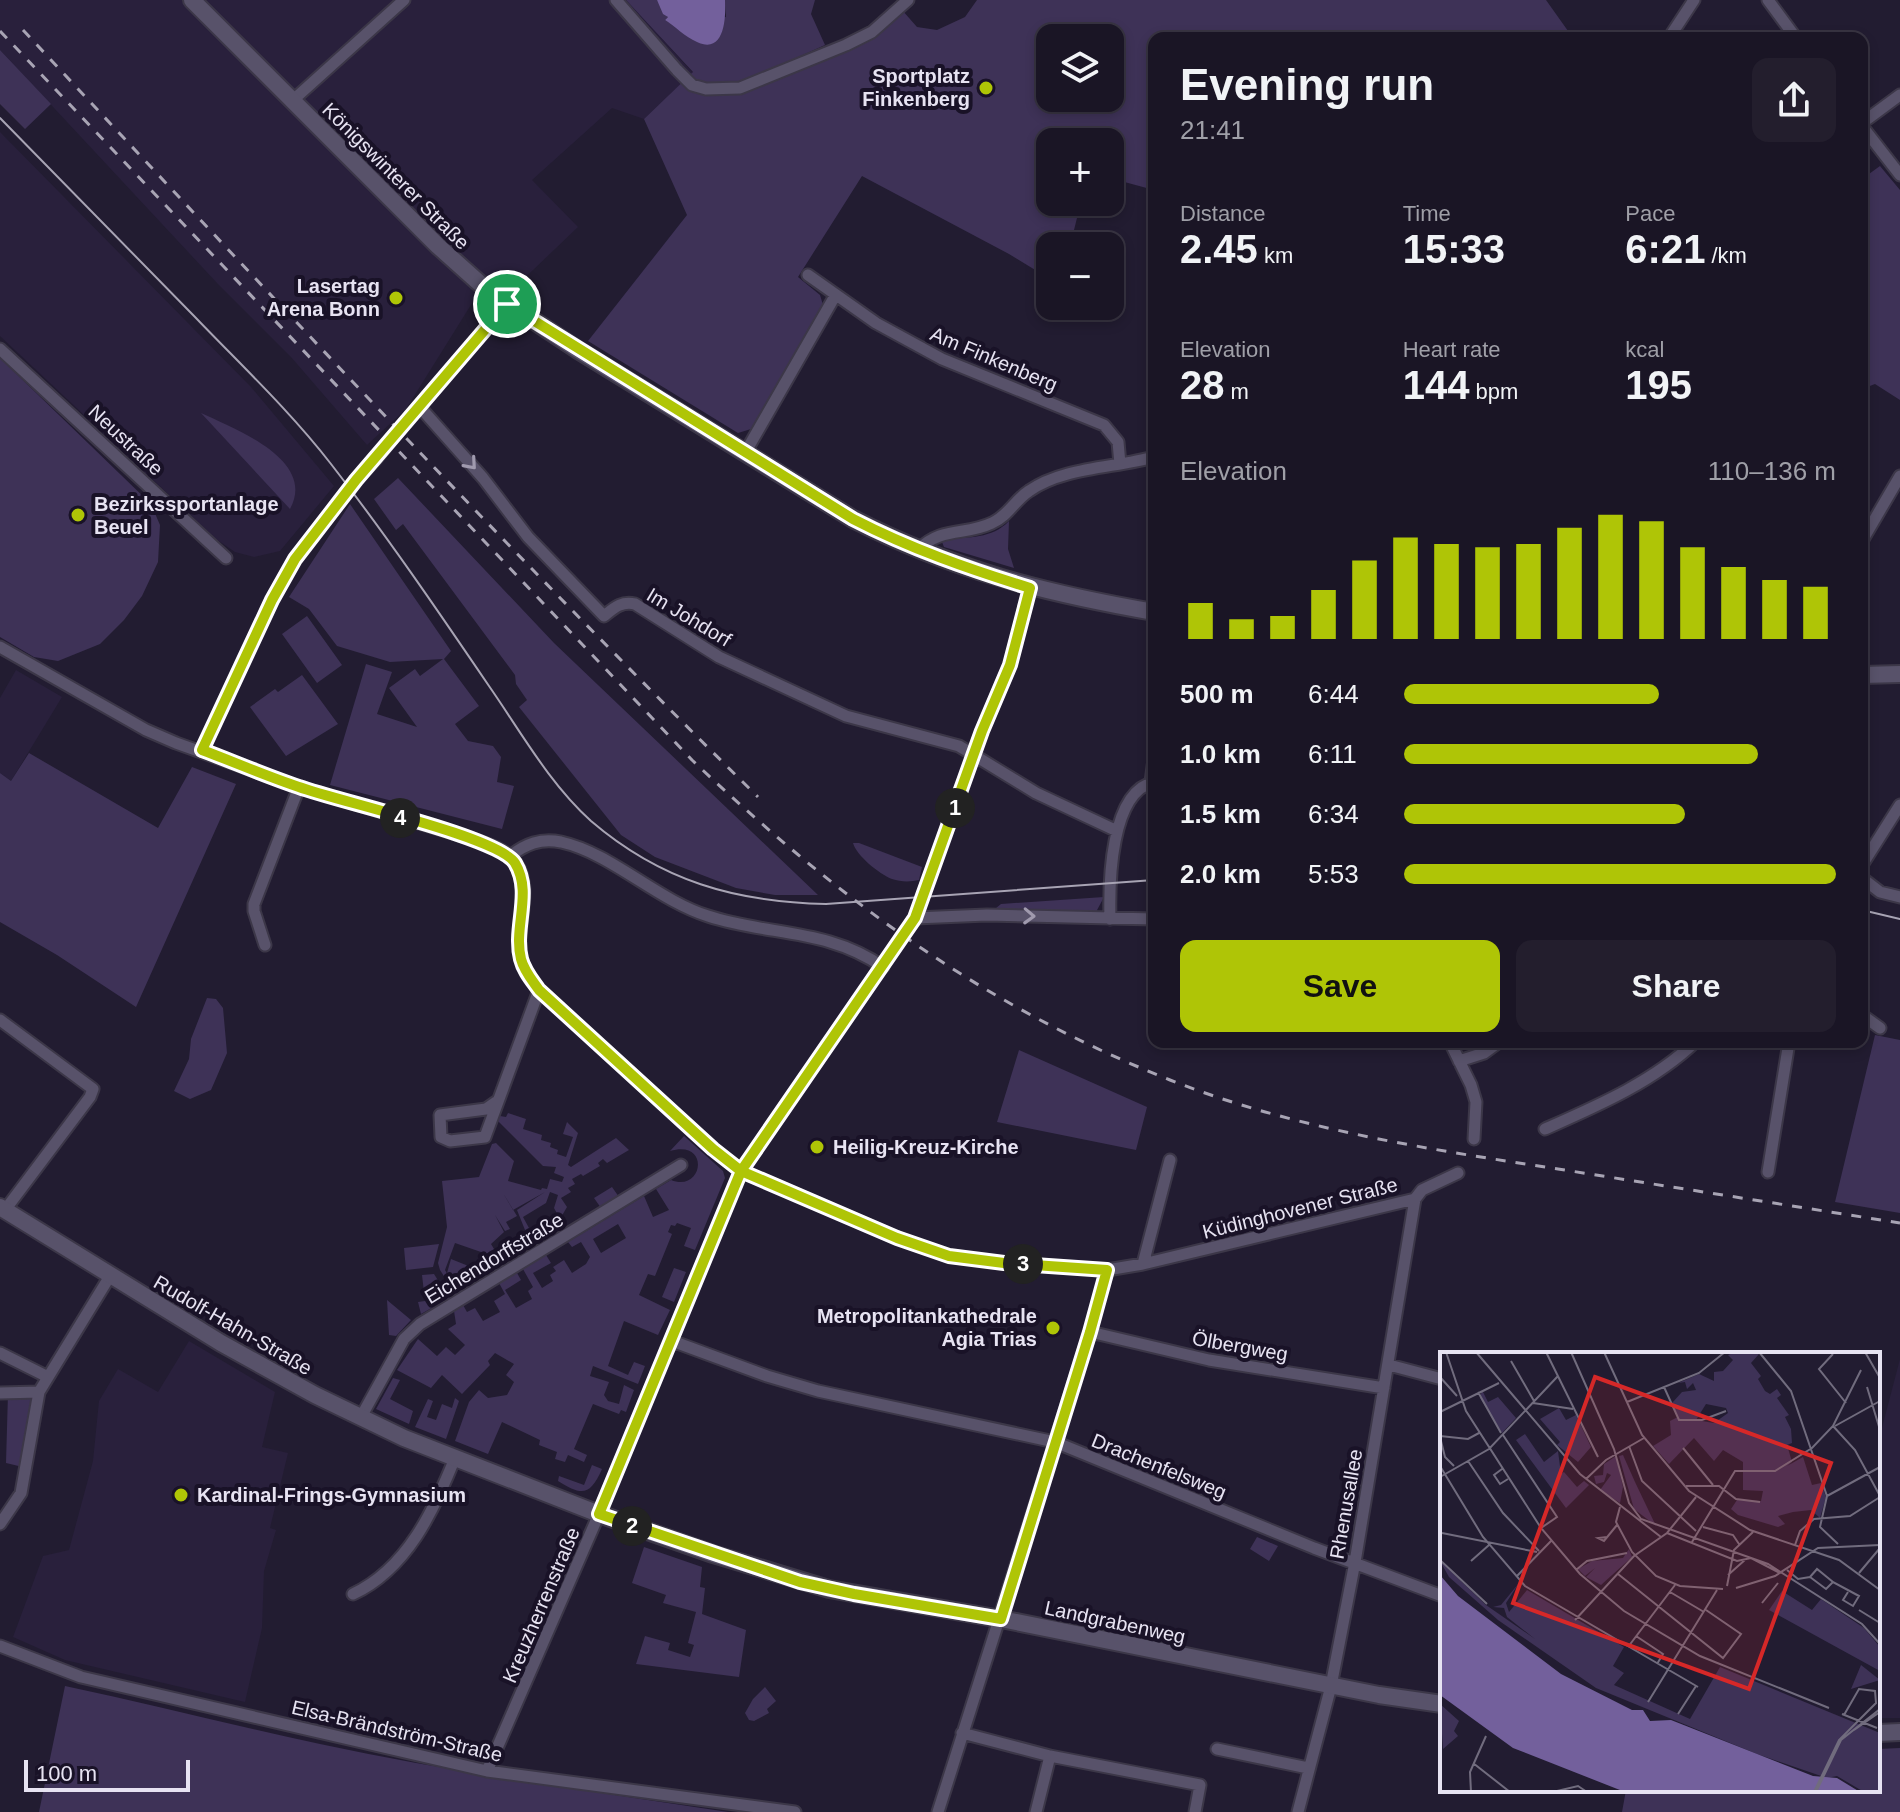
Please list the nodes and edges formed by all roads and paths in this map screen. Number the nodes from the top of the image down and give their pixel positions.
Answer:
1 (192, 0) edge
2 (404, 0) edge
3 (616, 0) edge
4 (908, 0) edge
5 (1694, 0) edge
6 (1768, 0) edge
7 (1673, 32) edge
8 (1792, 32) edge
9 (1900, 95) edge
10 (292, 101) junction
11 (1868, 119) edge
12 (1868, 132) edge
13 (1900, 175) edge
14 (808, 275) dead end
15 (835, 296) junction
16 (507, 304) junction
17 (0, 349) edge
18 (415, 410) junction
19 (745, 453) junction
20 (1148, 458) edge
21 (1120, 464) junction
22 (1900, 476) edge
23 (1868, 531) edge
24 (918, 550) junction
25 (226, 558) dead end
26 (1030, 588) junction
27 (1148, 611) edge
28 (0, 647) edge
29 (1900, 674) edge
30 (1868, 675) edge
31 (202, 750) junction
32 (975, 754) junction
33 (1148, 783) edge
34 (299, 787) junction
35 (1900, 805) edge
36 (1117, 831) junction
37 (510, 856) junction
38 (1868, 856) edge
39 (1868, 883) edge
40 (1900, 897) edge
41 (915, 918) junction
42 (1110, 919) junction
43 (1148, 919) edge
44 (265, 945) dead end
45 (883, 967) junction
46 (539, 990) junction
47 (1868, 1019) edge
48 (0, 1020) edge
49 (1880, 1028) dead end
50 (1453, 1048) edge
51 (1491, 1048) edge
52 (1687, 1048) edge
53 (1788, 1048) edge
54 (1459, 1061) junction
55 (496, 1102) junction
56 (1545, 1129) dead end
57 (1474, 1139) dead end
58 (1170, 1160) dead end
59 (681, 1165) dead end
60 (741, 1171) junction
61 (1768, 1172) dead end
62 (1458, 1173) dead end
63 (1415, 1199) junction
64 (2, 1209) edge
65 (1143, 1264) junction
66 (1107, 1270) junction
67 (110, 1276) junction
68 (1090, 1332) junction
69 (672, 1341) junction
70 (0, 1353) edge
71 (1389, 1365) junction
72 (48, 1377) junction
73 (1440, 1378) edge
74 (1384, 1388) junction
75 (39, 1392) junction
76 (0, 1393) edge
77 (361, 1417) junction
78 (1055, 1442) junction
79 (455, 1458) junction
80 (599, 1514) junction
81 (0, 1524) edge
82 (1355, 1562) junction
83 (353, 1594) dead end
84 (1440, 1595) edge
85 (1001, 1619) junction
86 (0, 1646) edge
87 (1331, 1686) junction
88 (1440, 1704) edge
89 (1900, 1732) edge
90 (962, 1733) junction
91 (1880, 1733) edge
92 (1217, 1749) dead end
93 (1050, 1756) junction
94 (1308, 1768) junction
95 (487, 1771) junction
96 (795, 1812) edge
97 (938, 1812) edge
98 (1036, 1812) edge
99 (1195, 1812) edge
100 (1298, 1812) edge

1 - 10 street, Königswinterer Straße
2 - 10 street
3 - 4 street
5 - 7 street
6 - 8 street
9 - 11 street
10 - 16 street, Königswinterer Straße
12 - 13 street
14 - 15 street, Am Finkenberg
15 - 19 street
15 - 21 street, Am Finkenberg
16 - 18 street
16 - 19 street, Königswinterer Straße
17 - 25 street, Neustraße
18 - 31 street, bridge
18 -> 32 street, Im Johdorf
19 - 24 street, Königswinterer Straße
20 - 21 street
21 - 24 street
22 - 23 street
24 - 26 street, Königswinterer Straße
26 - 27 street, Königswinterer Straße
26 - 32 street, Kreuzherrenstraße
28 - 31 street
29 - 30 street
31 - 34 street
32 - 36 street
32 - 41 street, Kreuzherrenstraße
33 - 36 street
34 - 37 street
34 - 44 street
35 - 38 street
36 - 42 street
37 - 45 street
37 - 46 street, Küdinghovener Straße
39 - 40 street
41 -> 42 street
41 - 45 street, Kreuzherrenstraße
42 - 43 street
45 - 60 street, Kreuzherrenstraße
46 - 55 street
46 - 60 street, Küdinghovener Straße
47 - 49 street
48 - 64 street
50 - 54 street
51 - 54 street
52 - 56 street
53 - 61 street
54 - 57 street
55 - 55 street
58 - 65 street
59 - 77 street, Eichendorffstraße
60 - 66 street, Küdinghovener Straße
60 - 69 street, Kreuzherrenstraße
62 - 63 street, Küdinghovener Straße
63 - 65 street, Küdinghovener Straße
63 - 71 street, Rhenusallee
64 - 67 street, Rudolf-Hahn-Straße
65 - 66 street, Küdinghovener Straße
66 - 68 street
67 - 72 street
67 - 77 street, Rudolf-Hahn-Straße
68 - 74 street, Ölbergweg
68 - 78 street
69 - 78 street, Drachenfelsweg
69 - 80 street, Kreuzherrenstraße
70 - 72 street
71 - 73 street
71 - 74 street, Rhenusallee
72 - 75 street
74 - 82 street, Rhenusallee
75 - 76 street
75 - 81 street
77 - 79 street, Rudolf-Hahn-Straße
78 - 82 street, Drachenfelsweg
78 - 85 street
79 - 80 street, Rudolf-Hahn-Straße
79 - 83 street
80 - 85 street, Landgrabenweg
80 - 95 street, Kreuzherrenstraße
82 - 84 street, Drachenfelsweg
82 - 87 street, Rhenusallee
85 - 87 street, Landgrabenweg
85 - 90 street
86 - 95 street, Elsa-Brändström-Straße
87 - 88 street, Landgrabenweg
87 - 94 street, Rhenusallee
89 - 91 street
90 - 93 street
90 - 97 street
92 - 94 street
93 - 98 street
93 - 99 street
94 - 100 street, Rhenusallee
95 - 96 street, Elsa-Brändström-Straße

